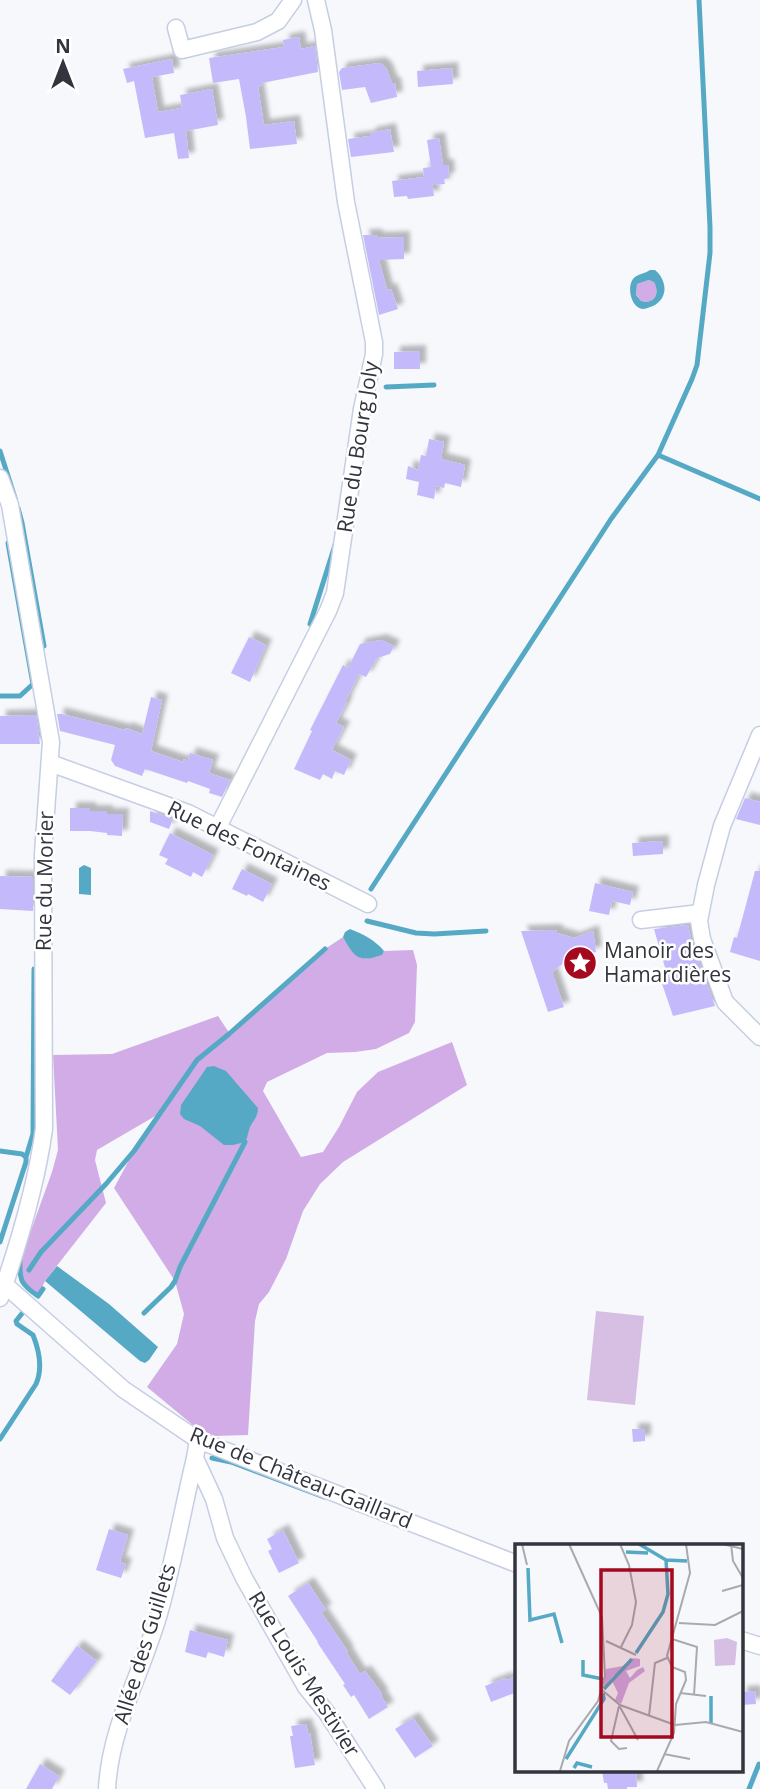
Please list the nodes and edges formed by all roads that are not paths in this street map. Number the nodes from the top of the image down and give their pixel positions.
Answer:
1 (293, 0) edge
2 (316, 0) edge
3 (176, 28) dead end
4 (0, 478) edge
5 (759, 741) edge
6 (50, 763) junction
7 (217, 829) junction
8 (368, 904) dead end
9 (700, 913) junction
10 (641, 920) dead end
11 (760, 1037) edge
12 (2, 1291) edge
13 (198, 1440) junction
14 (195, 1458) junction
15 (515, 1563) edge
16 (742, 1640) edge
17 (760, 1646) edge
18 (107, 1789) edge
19 (376, 1789) edge

1 - 3 street
2 - 7 street, Rue du Bourg Joly
4 - 6 street, Rue du Morier
5 - 9 street
6 - 7 street, Rue des Fontaines
6 - 12 street, Rue du Morier
7 - 8 street, Rue des Fontaines
9 - 10 street
9 - 11 street
12 - 13 street, Rue de Château-Gaillard
13 - 14 street
13 - 15 street, Rue de Château-Gaillard
14 - 18 street, Allée des Guillets
14 - 19 street, Rue Louis Mestivier
16 - 17 street

